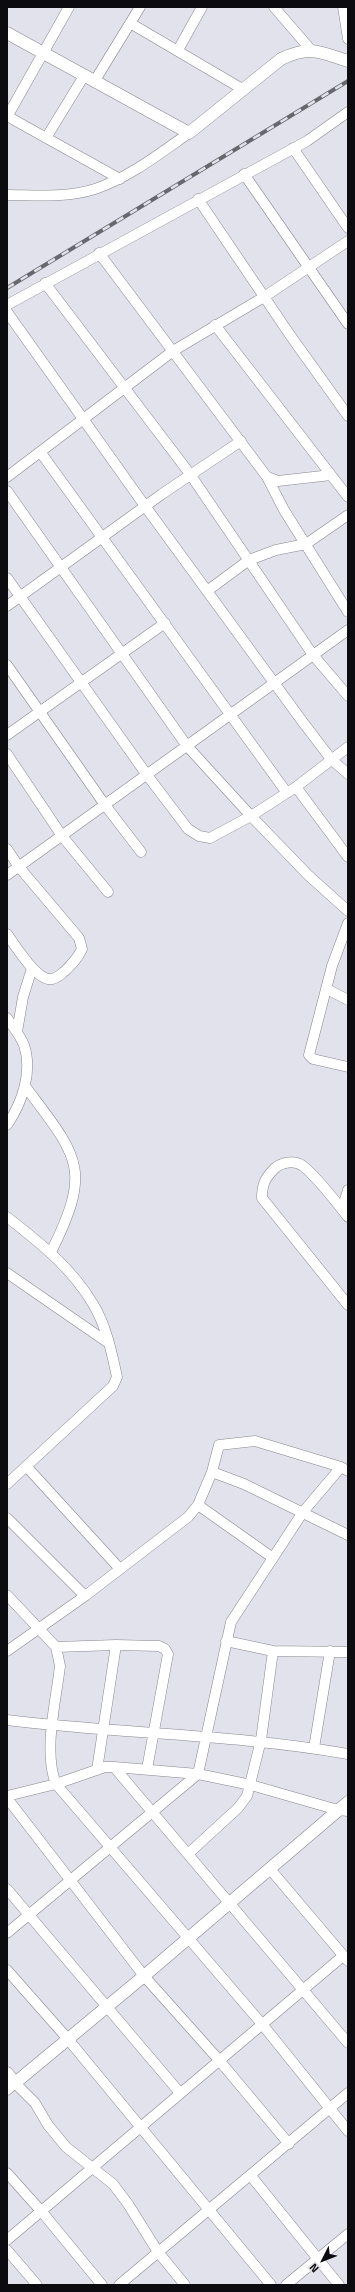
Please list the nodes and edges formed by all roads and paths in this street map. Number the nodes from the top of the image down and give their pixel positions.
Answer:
1 (70, 7) edge
2 (140, 7) edge
3 (202, 7) edge
4 (274, 7) edge
5 (343, 7) edge
6 (130, 23) junction
7 (7, 33) edge
8 (348, 39) edge
9 (178, 50) junction
10 (311, 50) junction
11 (42, 53) junction
12 (348, 60) edge
13 (89, 79) junction
14 (244, 90) junction
15 (7, 117) edge
16 (346, 117) edge
17 (189, 133) junction
18 (46, 138) junction
19 (293, 148) junction
20 (244, 174) junction
21 (120, 179) junction
22 (7, 195) edge
23 (198, 199) junction
24 (348, 228) edge
25 (348, 241) edge
26 (99, 253) junction
27 (308, 268) junction
28 (45, 283) junction
29 (264, 297) junction
30 (7, 305) edge
31 (7, 312) edge
32 (348, 324) edge
33 (215, 325) junction
34 (173, 351) junction
35 (125, 388) junction
36 (348, 416) edge
37 (84, 420) junction
38 (241, 441) junction
39 (41, 453) junction
40 (190, 474) junction
41 (332, 475) junction
42 (7, 477) edge
43 (267, 477) junction
44 (7, 491) edge
45 (348, 497) edge
46 (145, 506) junction
47 (348, 515) edge
48 (103, 537) junction
49 (306, 544) junction
50 (249, 560) junction
51 (61, 567) junction
52 (7, 578) edge
53 (207, 591) junction
54 (19, 597) junction
55 (7, 606) edge
56 (348, 612) edge
57 (165, 623) junction
58 (348, 630) edge
59 (122, 653) junction
60 (313, 655) junction
61 (7, 665) edge
62 (80, 682) junction
63 (275, 683) junction
64 (348, 696) edge
65 (39, 712) junction
66 (231, 714) junction
67 (7, 735) edge
68 (187, 746) junction
69 (348, 747) edge
70 (7, 754) edge
71 (331, 760) junction
72 (348, 774) edge
73 (147, 775) junction
74 (296, 787) junction
75 (286, 793) junction
76 (104, 805) junction
77 (251, 816) junction
78 (62, 836) junction
79 (7, 849) edge
80 (141, 852) dead end
81 (348, 857) edge
82 (19, 867) junction
83 (7, 875) edge
84 (108, 892) dead end
85 (348, 911) edge
86 (348, 923) edge
87 (7, 934) edge
88 (32, 968) junction
89 (327, 989) junction
90 (348, 1000) edge
91 (7, 1018) edge
92 (17, 1032) junction
93 (348, 1067) edge
94 (25, 1086) junction
95 (7, 1125) edge
96 (348, 1190) edge
97 (345, 1213) edge
98 (7, 1217) edge
99 (51, 1252) junction
100 (7, 1273) edge
101 (348, 1305) edge
102 (107, 1342) junction
103 (26, 1466) junction
104 (344, 1469) edge
105 (212, 1472) junction
106 (7, 1484) edge
107 (198, 1505) junction
108 (303, 1512) junction
109 (7, 1518) edge
110 (348, 1535) edge
111 (273, 1558) junction
112 (120, 1569) junction
113 (7, 1595) edge
114 (85, 1596) junction
115 (38, 1628) junction
116 (226, 1641) junction
117 (116, 1646) junction
118 (56, 1647) junction
119 (7, 1651) edge
120 (273, 1651) junction
121 (330, 1651) junction
122 (348, 1652) edge
123 (7, 1720) edge
124 (53, 1726) junction
125 (102, 1730) junction
126 (154, 1733) junction
127 (207, 1738) junction
128 (261, 1740) junction
129 (314, 1748) junction
130 (348, 1754) edge
131 (114, 1767) junction
132 (147, 1769) junction
133 (97, 1770) junction
134 (198, 1774) junction
135 (56, 1784) junction
136 (251, 1785) junction
137 (7, 1797) edge
138 (348, 1802) edge
139 (343, 1810) edge
140 (154, 1812) junction
141 (111, 1847) junction
142 (189, 1853) junction
143 (270, 1869) junction
144 (70, 1881) junction
145 (7, 1889) edge
146 (230, 1904) junction
147 (29, 1914) junction
148 (7, 1932) edge
149 (188, 1938) junction
150 (346, 1959) edge
151 (7, 1970) edge
152 (144, 1976) junction
153 (304, 1989) junction
154 (106, 2006) junction
155 (262, 2024) junction
156 (67, 2038) junction
157 (348, 2043) edge
158 (219, 2060) junction
159 (7, 2073) edge
160 (11, 2086) edge
161 (180, 2093) junction
162 (348, 2093) edge
163 (329, 2109) junction
164 (140, 2129) junction
165 (348, 2131) edge
166 (289, 2144) junction
167 (94, 2167) junction
168 (7, 2173) edge
169 (251, 2176) junction
170 (209, 2211) junction
171 (42, 2212) junction
172 (348, 2234) edge
173 (7, 2240) edge
174 (7, 2250) edge
175 (158, 2252) junction
176 (318, 2260) junction
177 (37, 2285) edge
178 (102, 2285) edge
179 (119, 2285) edge
180 (185, 2285) edge
181 (271, 2285) edge
182 (286, 2285) edge
183 (339, 2285) edge

1 - 11 street
2 - 6 street
3 - 9 street
4 - 10 street
5 - 8 street
6 - 9 street
6 - 13 street
7 - 11 street
9 - 14 street
10 - 12 street
10 - 14 street
11 - 13 street
11 - 15 street
13 - 17 street
13 - 18 street
14 - 17 street
15 - 18 street
16 - 19 street
17 - 21 street
18 - 21 street
19 - 20 street
19 - 24 street
20 - 23 street
20 - 27 street
21 - 22 street
23 - 26 street
23 - 29 street
25 - 27 street
26 - 28 street
26 - 34 street
27 - 29 street
27 - 32 street
28 - 30 street
28 - 35 street
29 - 33 street
29 - 36 street
31 - 37 street
33 - 34 street
33 - 41 street
34 - 35 street
34 - 38 street
35 - 37 street
35 - 40 street
37 - 39 street
37 - 46 street
38 - 40 street
38 - 43 street
39 - 42 street
39 - 48 street
40 - 46 street
40 - 50 street
41 - 43 street
41 - 45 street
43 - 49 street
44 - 51 street
46 - 48 street
46 - 53 street
47 - 49 street
48 - 51 street
48 - 57 street
49 - 50 street
49 - 56 street
50 - 53 street
50 - 60 street
51 - 54 street
51 - 59 street
52 - 54 street
53 - 63 street
54 - 55 street
54 - 62 street
57 - 59 street
57 - 66 street
58 - 60 street
59 - 62 street
59 - 68 street
60 - 63 street
60 - 64 street
61 - 65 street
62 - 65 street
62 - 73 street
63 - 66 street
63 - 71 street
65 - 67 street
65 - 76 street
66 - 68 street
66 - 75 street
68 - 73 street
68 - 77 street
69 - 71 street
70 - 78 street
71 - 72 street
71 - 74 street
73 - 76 street
73 - 77 street
74 - 75 street
74 - 81 street
75 - 77 street
76 - 78 street
76 - 80 street
77 - 85 street
78 - 82 street
78 - 84 street
79 - 82 street
82 - 83 street
82 - 88 street
86 - 89 street
87 - 88 street
88 - 92 street
89 - 90 street
89 - 93 street
91 - 92 street
92 - 94 street
94 - 95 street
94 - 99 street
96 - 97 street
97 - 101 street
98 - 99 street
99 - 102 street
100 - 102 street
102 - 103 street
103 - 106 street
103 - 112 street
104 - 105 street
104 - 108 street
105 - 107 street
105 - 108 street
107 - 111 street
107 - 112 street
108 - 110 street
108 - 111 street
109 - 114 street
111 - 116 street
112 - 114 street
113 - 115 street
114 - 115 street
115 - 118 street
115 - 119 street
116 - 120 street
116 - 127 street
117 - 118 street
117 - 125 street
117 - 126 street
118 - 124 street
120 - 121 street
120 - 128 street
121 - 122 street
121 - 129 street
123 - 124 street
124 - 125 street
124 - 135 street
125 - 126 street
125 - 133 street
126 - 127 street
126 - 132 street
127 - 128 street
127 - 134 street
128 - 129 street
128 - 136 street
129 - 130 street
131 - 132 street
131 - 133 street
131 - 140 street
132 - 134 street
133 - 135 street
134 - 136 street
134 - 140 street
135 - 137 street
135 - 141 street
136 - 139 street
136 - 142 street
137 - 144 street
138 - 139 street
139 - 143 street
140 - 141 street
140 - 142 street
141 - 144 street
141 - 149 street
142 - 146 street
143 - 146 street
143 - 150 street
144 - 147 street
144 - 152 street
145 - 147 street
146 - 149 street
146 - 153 street
147 - 148 street
147 - 154 street
149 - 152 street
149 - 155 street
150 - 153 street
151 - 156 street
152 - 154 street
152 - 158 street
153 - 155 street
153 - 157 street
154 - 156 street
154 - 161 street
155 - 158 street
155 - 163 street
156 - 160 street
156 - 164 street
158 - 161 street
158 - 166 street
159 - 160 street
160 - 167 street
161 - 164 street
162 - 163 street
163 - 165 street
163 - 166 street
164 - 167 street
164 - 170 street
166 - 169 street
167 - 171 street
167 - 175 street
168 - 171 street
169 - 170 street
169 - 176 street
170 - 175 street
170 - 181 street
171 - 173 street
171 - 178 street
172 - 176 street
174 - 177 street
175 - 179 street
175 - 180 street
176 - 182 street
176 - 183 street

